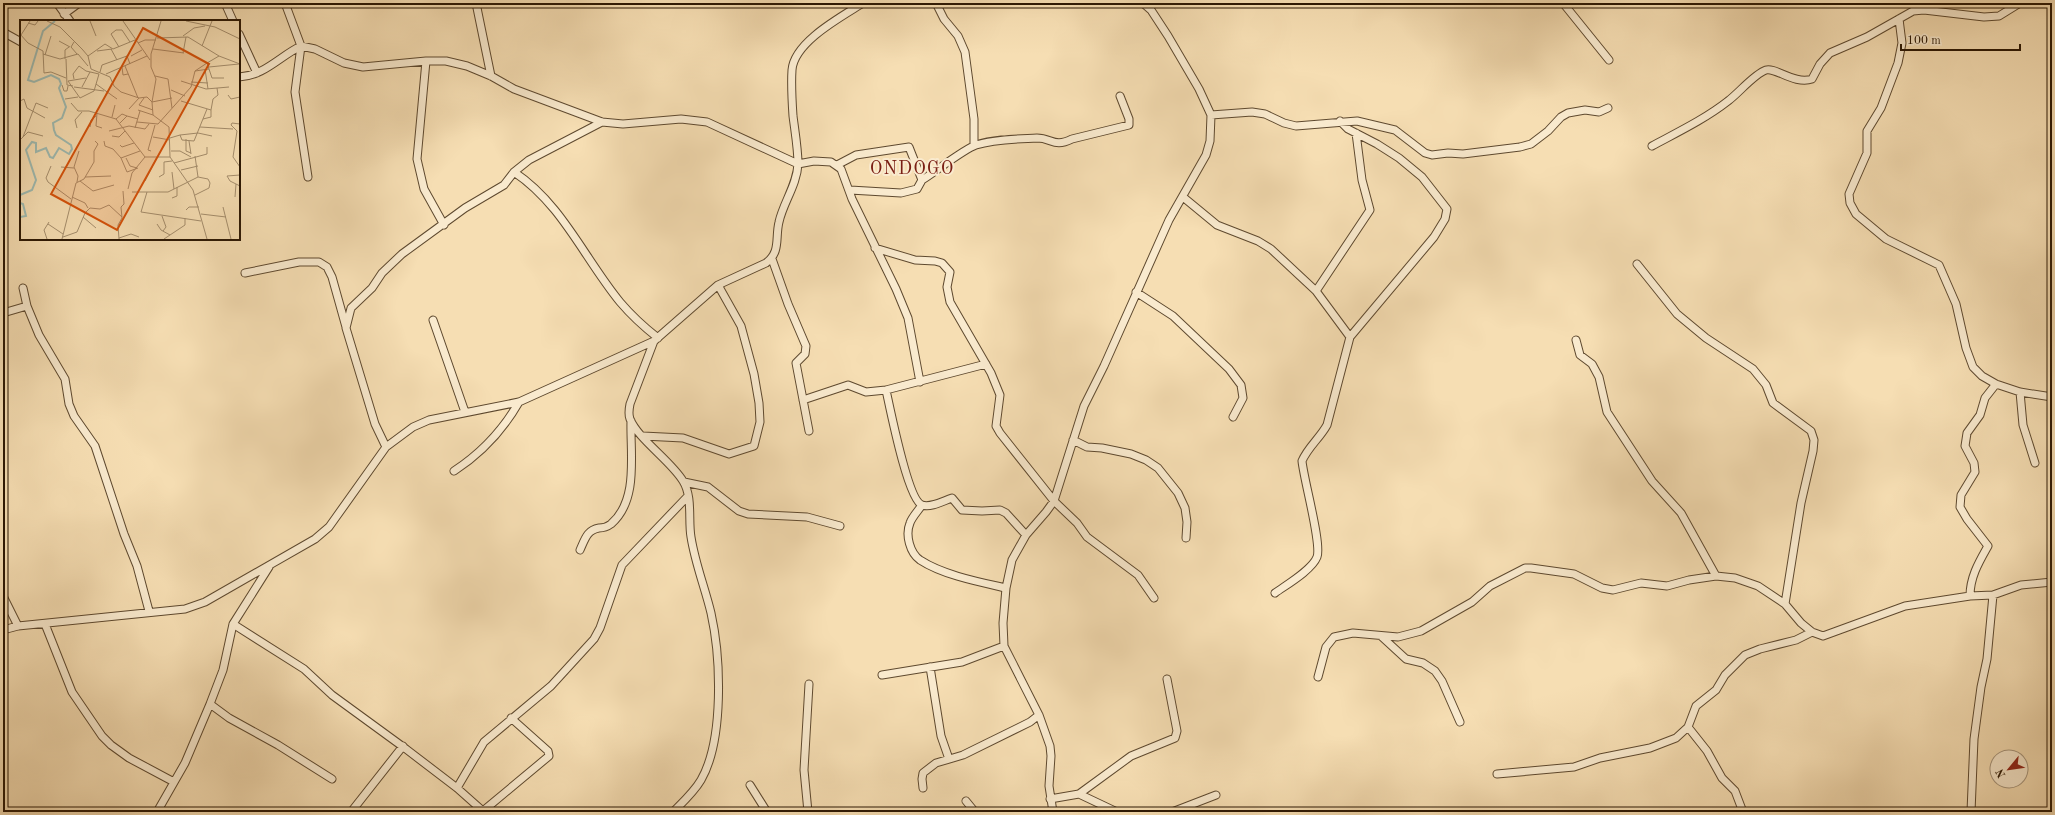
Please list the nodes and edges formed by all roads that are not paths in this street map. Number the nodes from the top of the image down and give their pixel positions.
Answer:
1 (7, 3) edge
2 (57, 3) edge
3 (79, 3) edge
4 (225, 3) edge
5 (285, 3) edge
6 (476, 3) edge
7 (863, 3) edge
8 (936, 3) edge
9 (1144, 3) edge
10 (1563, 3) edge
11 (2020, 3) edge
12 (3, 8) edge
13 (64, 14) junction
14 (1900, 19) junction
15 (69, 20) edge
16 (233, 20) edge
17 (3, 32) edge
18 (240, 36) edge
19 (20, 41) edge
20 (301, 46) junction
21 (1608, 60) dead end
22 (426, 61) junction
23 (257, 73) junction
24 (491, 76) junction
25 (240, 77) edge
26 (1120, 96) dead end
27 (1608, 108) dead end
28 (1211, 115) junction
29 (1340, 121) junction
30 (602, 122) junction
31 (1356, 133) junction
32 (974, 145) junction
33 (1652, 146) dead end
34 (798, 164) junction
35 (837, 165) junction
36 (514, 172) junction
37 (308, 177) dead end
38 (922, 180) junction
39 (850, 190) junction
40 (1182, 196) junction
41 (444, 224) junction
42 (875, 248) junction
43 (772, 258) junction
44 (1638, 264) dead end
45 (245, 273) dead end
46 (718, 285) junction
47 (23, 288) dead end
48 (1316, 291) junction
49 (1136, 292) junction
50 (27, 306) junction
51 (3, 313) edge
52 (433, 320) dead end
53 (346, 328) junction
54 (1350, 337) junction
55 (656, 339) junction
56 (1576, 340) dead end
57 (986, 364) junction
58 (920, 382) junction
59 (1996, 384) junction
60 (886, 390) junction
61 (2020, 392) junction
62 (2052, 397) edge
63 (802, 400) junction
64 (519, 402) junction
65 (465, 412) junction
66 (1233, 417) dead end
67 (631, 421) junction
68 (809, 431) dead end
69 (643, 436) junction
70 (1073, 440) junction
71 (386, 447) junction
72 (2034, 463) dead end
73 (454, 471) dead end
74 (684, 482) junction
75 (688, 496) junction
76 (1054, 501) junction
77 (922, 505) junction
78 (840, 526) dead end
79 (1026, 535) junction
80 (1186, 538) dead end
81 (580, 550) dead end
82 (270, 566) junction
83 (1716, 576) junction
84 (2052, 582) edge
85 (1006, 588) junction
86 (1275, 593) dead end
87 (1993, 595) junction
88 (3, 596) edge
89 (1970, 596) junction
90 (1154, 598) dead end
91 (1784, 604) junction
92 (148, 611) junction
93 (45, 624) junction
94 (233, 624) junction
95 (18, 626) junction
96 (3, 630) edge
97 (1812, 632) junction
98 (1381, 636) junction
99 (1004, 646) junction
100 (930, 667) junction
101 (882, 675) dead end
102 (1318, 677) dead end
103 (1167, 679) dead end
104 (809, 684) dead end
105 (210, 704) junction
106 (1039, 715) junction
107 (511, 718) junction
108 (1460, 722) dead end
109 (1688, 727) junction
110 (403, 746) junction
111 (949, 760) junction
112 (1497, 774) dead end
113 (332, 779) dead end
114 (174, 782) junction
115 (750, 785) dead end
116 (457, 788) junction
117 (923, 788) dead end
118 (1079, 794) junction
119 (1216, 795) dead end
120 (1050, 799) junction
121 (966, 800) dead end
122 (157, 812) edge
123 (351, 812) edge
124 (484, 812) edge
125 (673, 812) edge
126 (767, 812) edge
127 (808, 812) edge
128 (974, 812) edge
129 (1053, 812) edge
130 (1116, 812) edge
131 (1172, 812) edge
132 (1743, 812) edge
133 (1971, 812) edge

1 - 12 street
2 - 13 street
3 - 13 street
4 - 16 street
5 - 20 street
6 - 24 street
7 - 34 street
8 - 32 street
9 - 28 street
10 - 21 street
11 - 14 street
13 - 15 street
14 - 33 street
14 - 59 street
17 - 19 street
18 - 23 street
20 - 22 street
20 - 23 street
20 - 37 street
22 - 24 street
22 - 41 street
23 - 25 street
24 - 30 street
26 - 32 street
27 - 29 street
28 - 29 street
28 - 40 street
29 - 31 street
30 - 34 street
30 - 36 street
31 - 48 street
31 - 54 street
32 - 38 street
34 - 35 street
34 - 43 street
35 - 38 street
35 - 39 street
36 - 41 street
36 - 55 street
38 - 39 street
39 - 42 street
40 - 48 street
40 - 49 street
41 - 53 street
42 - 57 street
42 - 58 street
43 - 46 street
43 - 63 street
44 - 91 street
45 - 53 street
46 - 55 street
46 - 69 street
47 - 50 street
48 - 54 street
49 - 66 street
49 - 70 street
50 - 51 street
50 - 92 street
52 - 65 street
53 - 71 street
54 - 86 street
55 - 64 street
55 - 67 street
56 - 83 street
57 - 58 street
57 - 76 street
58 - 60 street
59 - 61 street
59 - 89 street
60 - 63 street
60 - 77 street
61 - 62 street
61 - 72 street
63 - 68 street
64 - 65 street
64 - 73 street
65 - 71 street
67 - 69 street
67 - 81 street
69 - 74 street
70 - 76 street
70 - 80 street
71 - 82 street
74 - 75 street
74 - 78 street
75 - 107 street
75 - 125 street
76 - 79 street
76 - 90 street
77 - 79 street
77 - 85 street
79 - 85 street
82 - 92 street
82 - 94 street
83 - 91 street
83 - 98 street
84 - 87 street
85 - 99 street
87 - 89 street
87 - 133 street
88 - 95 street
89 - 97 street
91 - 97 street
92 - 93 street
93 - 95 street
93 - 114 street
94 - 105 street
94 - 110 street
95 - 96 street
97 - 109 street
98 - 102 street
98 - 108 street
99 - 100 street
99 - 106 street
100 - 101 street
100 - 111 street
103 - 118 street
104 - 127 street
105 - 113 street
105 - 114 street
106 - 111 street
106 - 120 street
107 - 116 street
107 - 124 street
109 - 112 street
109 - 132 street
110 - 116 street
110 - 123 street
111 - 117 street
114 - 122 street
115 - 126 street
116 - 124 street
118 - 120 street
118 - 130 street
119 - 131 street
120 - 129 street
121 - 128 street

